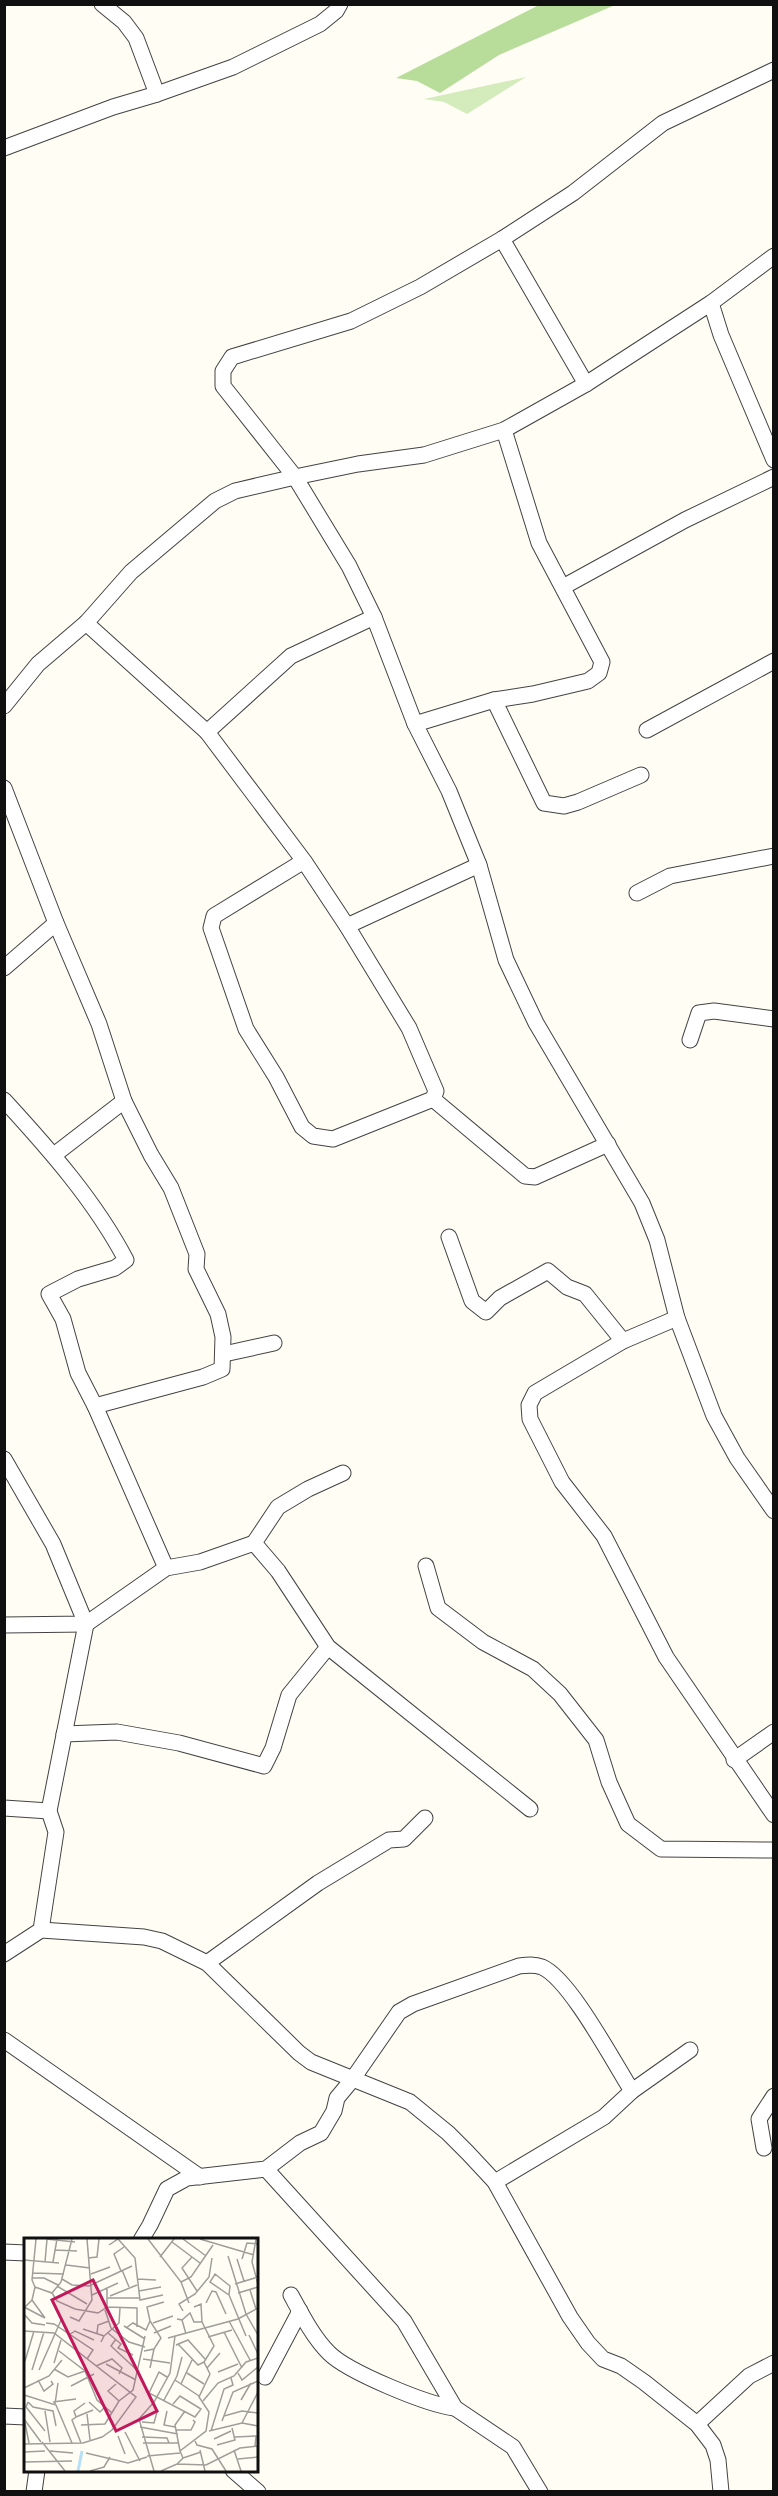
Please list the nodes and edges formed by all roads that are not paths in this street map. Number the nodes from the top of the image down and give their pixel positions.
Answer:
1 (102, 4) edge
2 (340, 4) edge
3 (774, 70) edge
4 (157, 94) junction
5 (4, 148) edge
6 (502, 239) junction
7 (774, 256) edge
8 (711, 303) junction
9 (586, 384) junction
10 (504, 430) junction
11 (773, 456) edge
12 (296, 477) junction
13 (774, 477) edge
14 (563, 587) junction
15 (374, 617) junction
16 (86, 623) junction
17 (774, 661) edge
18 (494, 700) junction
19 (4, 706) edge
20 (416, 724) junction
21 (647, 730) dead end
22 (207, 732) junction
23 (641, 775) dead end
24 (4, 788) edge
25 (774, 856) edge
26 (304, 861) junction
27 (479, 865) junction
28 (637, 893) dead end
29 (56, 923) junction
30 (347, 926) junction
31 (4, 968) edge
32 (774, 1019) edge
33 (690, 1040) dead end
34 (433, 1099) junction
35 (4, 1100) edge
36 (124, 1101) junction
37 (608, 1144) junction
38 (54, 1155) junction
39 (449, 1237) dead end
40 (677, 1318) junction
41 (623, 1341) junction
42 (274, 1343) dead end
43 (224, 1354) junction
44 (95, 1406) junction
45 (4, 1459) edge
46 (343, 1473) dead end
47 (774, 1511) edge
48 (254, 1543) junction
49 (426, 1566) dead end
50 (166, 1568) junction
51 (86, 1624) junction
52 (4, 1625) edge
53 (328, 1647) junction
54 (774, 1732) edge
55 (64, 1734) junction
56 (735, 1760) junction
57 (4, 1808) edge
58 (530, 1809) dead end
59 (49, 1811) junction
60 (774, 1815) edge
61 (425, 1818) dead end
62 (774, 1850) edge
63 (41, 1930) junction
64 (4, 1954) edge
65 (207, 1963) junction
66 (4, 2040) edge
67 (690, 2050) dead end
68 (352, 2080) junction
69 (632, 2091) junction
70 (774, 2096) edge
71 (764, 2148) dead end
72 (266, 2169) junction
73 (200, 2177) junction
74 (495, 2182) junction
75 (142, 2238) edge
76 (4, 2252) edge
77 (24, 2253) edge
78 (291, 2295) dead end
79 (300, 2311) junction
80 (774, 2363) edge
81 (265, 2377) dead end
82 (455, 2408) junction
83 (4, 2416) edge
84 (24, 2417) edge
85 (697, 2424) junction
86 (37, 2472) edge
87 (235, 2472) edge
88 (34, 2492) edge
89 (258, 2492) edge
90 (540, 2492) edge
91 (721, 2492) edge

1 - 4 street
2 - 4 street
3 - 6 street
4 - 5 street
6 - 9 street
6 - 12 street
7 - 8 street
8 - 9 street
8 - 11 street
9 - 10 street
10 - 12 street
10 - 14 street
12 - 15 street
12 - 16 street
13 - 14 street
14 - 18 street
15 - 20 street
15 - 22 street
16 - 19 street
16 - 22 street
17 - 21 street
18 - 20 street
18 - 23 street
20 - 27 street
22 - 26 street
24 - 29 street
25 - 28 street
26 - 30 street
26 - 34 street
27 - 30 street
27 - 37 street
29 - 31 street
29 - 36 street
30 - 34 street
32 - 33 street
34 - 37 street
35 - 38 street
36 - 38 street
36 - 43 street
37 - 40 street
38 - 44 street
39 - 41 street
40 - 41 street
40 - 47 street
41 - 56 street
42 - 43 street
43 - 44 street
44 - 50 street
45 - 51 street
46 - 48 street
48 - 50 street
48 - 53 street
49 - 62 street
50 - 51 street
51 - 52 street
51 - 55 street
53 - 55 street
53 - 58 street
54 - 56 street
55 - 59 street
56 - 60 street
57 - 59 street
59 - 63 street
61 - 65 street
63 - 64 street
63 - 65 street
65 - 68 street
66 - 73 street
67 - 69 street
68 - 69 street
68 - 72 street
68 - 74 street
69 - 74 street
70 - 71 street
72 - 73 street
72 - 82 street
73 - 75 street
74 - 85 street
76 - 77 street
78 - 79 street
79 - 81 street
79 - 82 street
80 - 85 street
82 - 90 street
83 - 84 street
85 - 91 street
86 - 88 street
87 - 89 street

